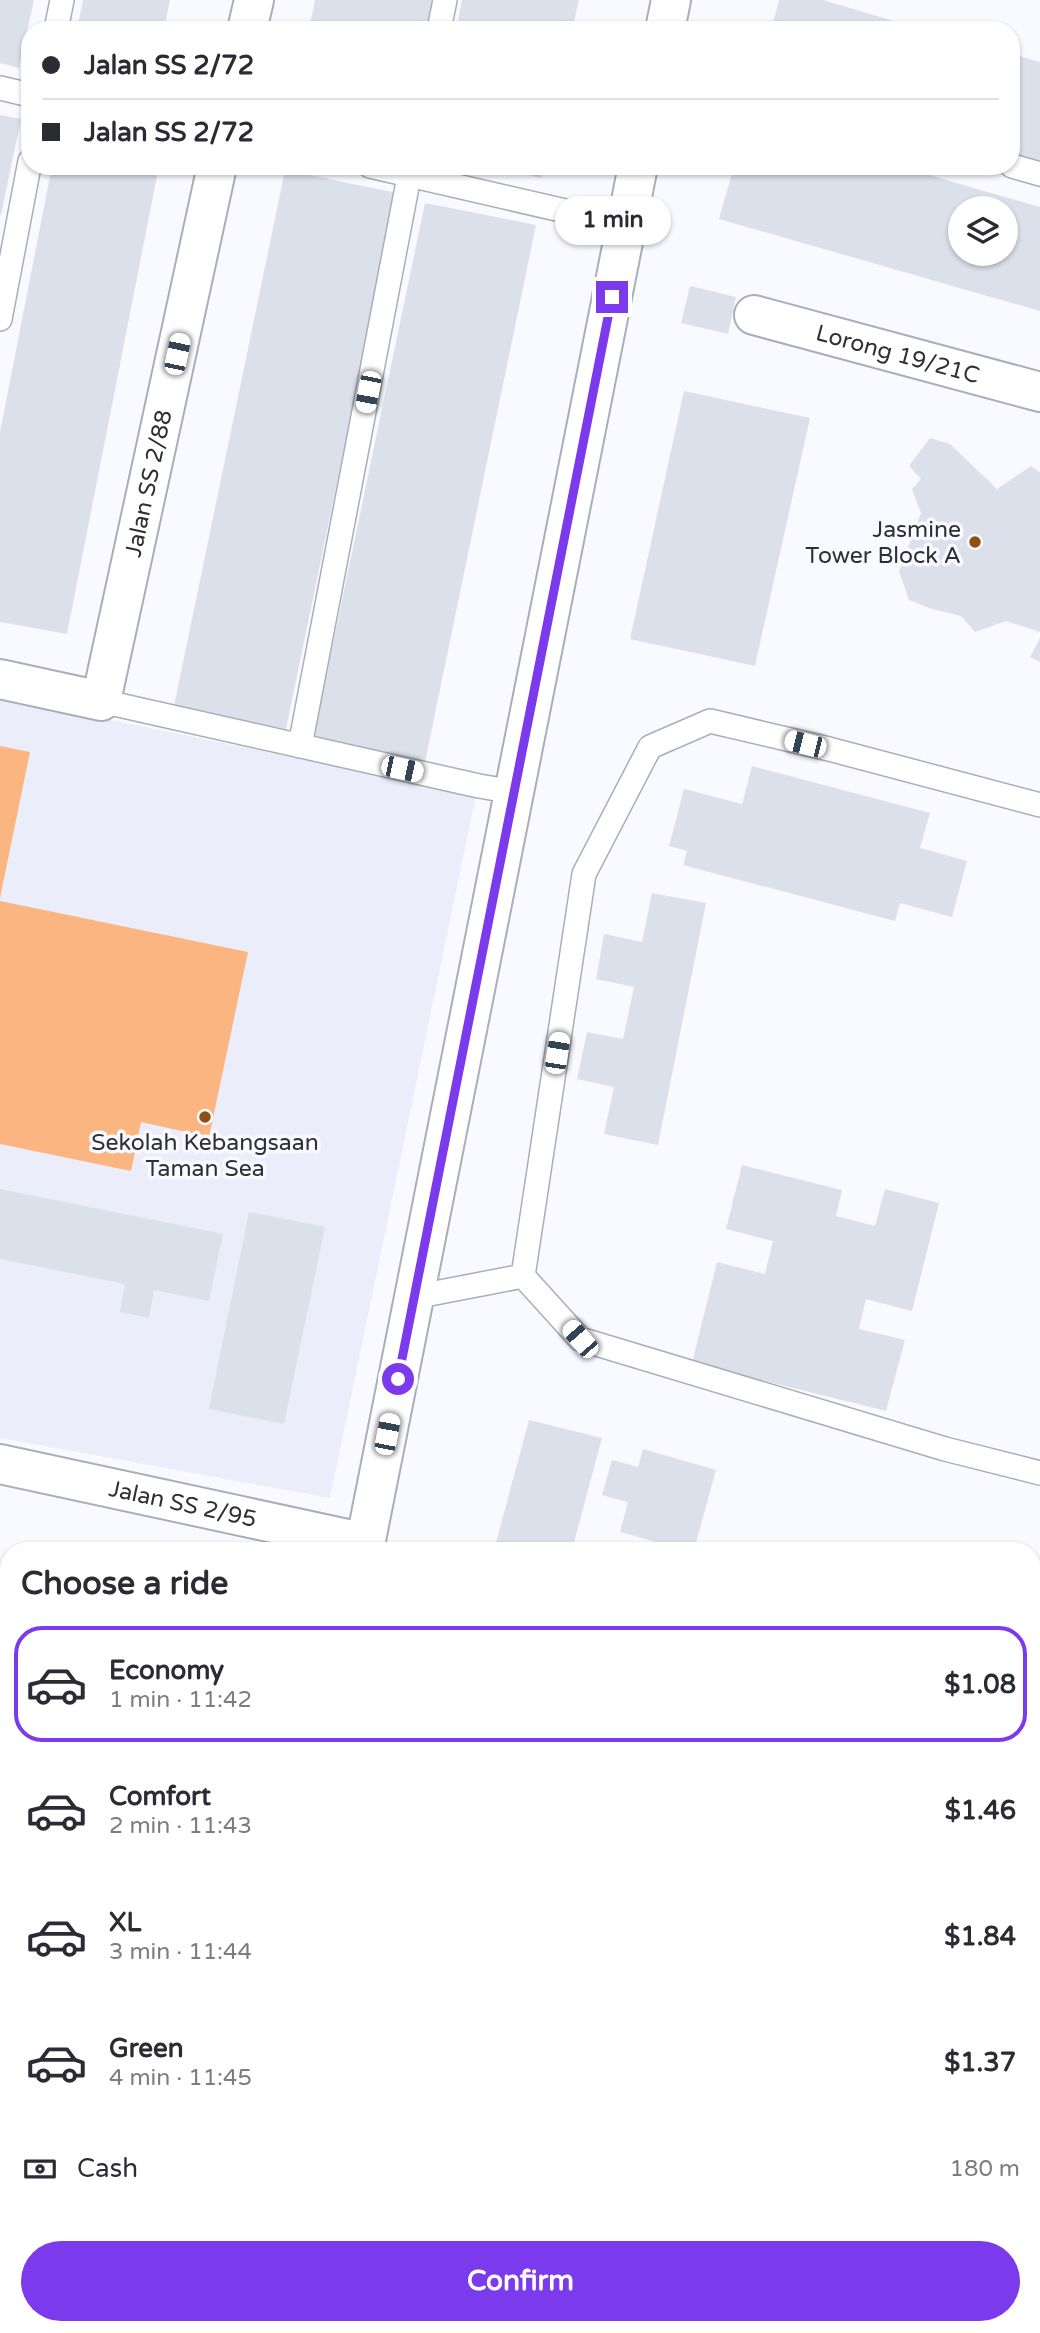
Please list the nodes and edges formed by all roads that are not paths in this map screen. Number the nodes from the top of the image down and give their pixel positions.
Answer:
1 (62, 0) edge
2 (254, 0) edge
3 (445, 0) edge
4 (671, 0) edge
5 (58, 21) edge
6 (249, 21) edge
7 (441, 21) edge
8 (667, 21) edge
9 (0, 89) edge
10 (21, 93) edge
11 (1020, 168) edge
12 (1040, 174) edge
13 (27, 175) edge
14 (215, 175) edge
15 (409, 175) edge
16 (430, 175) edge
17 (636, 175) edge
18 (626, 225) junction
19 (754, 315) dead end
20 (0, 319) edge
21 (1040, 392) edge
22 (0, 679) edge
23 (101, 701) junction
24 (300, 746) junction
25 (514, 792) junction
26 (1040, 805) edge
27 (523, 1276) junction
28 (414, 1297) junction
29 (0, 1464) edge
30 (1040, 1473) edge
31 (343, 1542) edge
32 (366, 1542) edge

1 - 5 lane
2 - 6 street
3 - 7 lane
4 - 8 street
9 - 10 lane
11 - 12 lane
13 - 20 lane
14 - 23 street, Jalan SS 2/88
15 - 24 lane
16 - 18 lane
17 - 18 street
18 - 25 street
19 - 21 street, Lorong 19/21C
22 - 23 street
23 - 24 lane
24 - 25 lane
25 - 28 street
26 - 27 lane
27 - 28 lane
27 - 30 lane
28 - 32 street
29 - 31 street, Jalan SS 2/95

